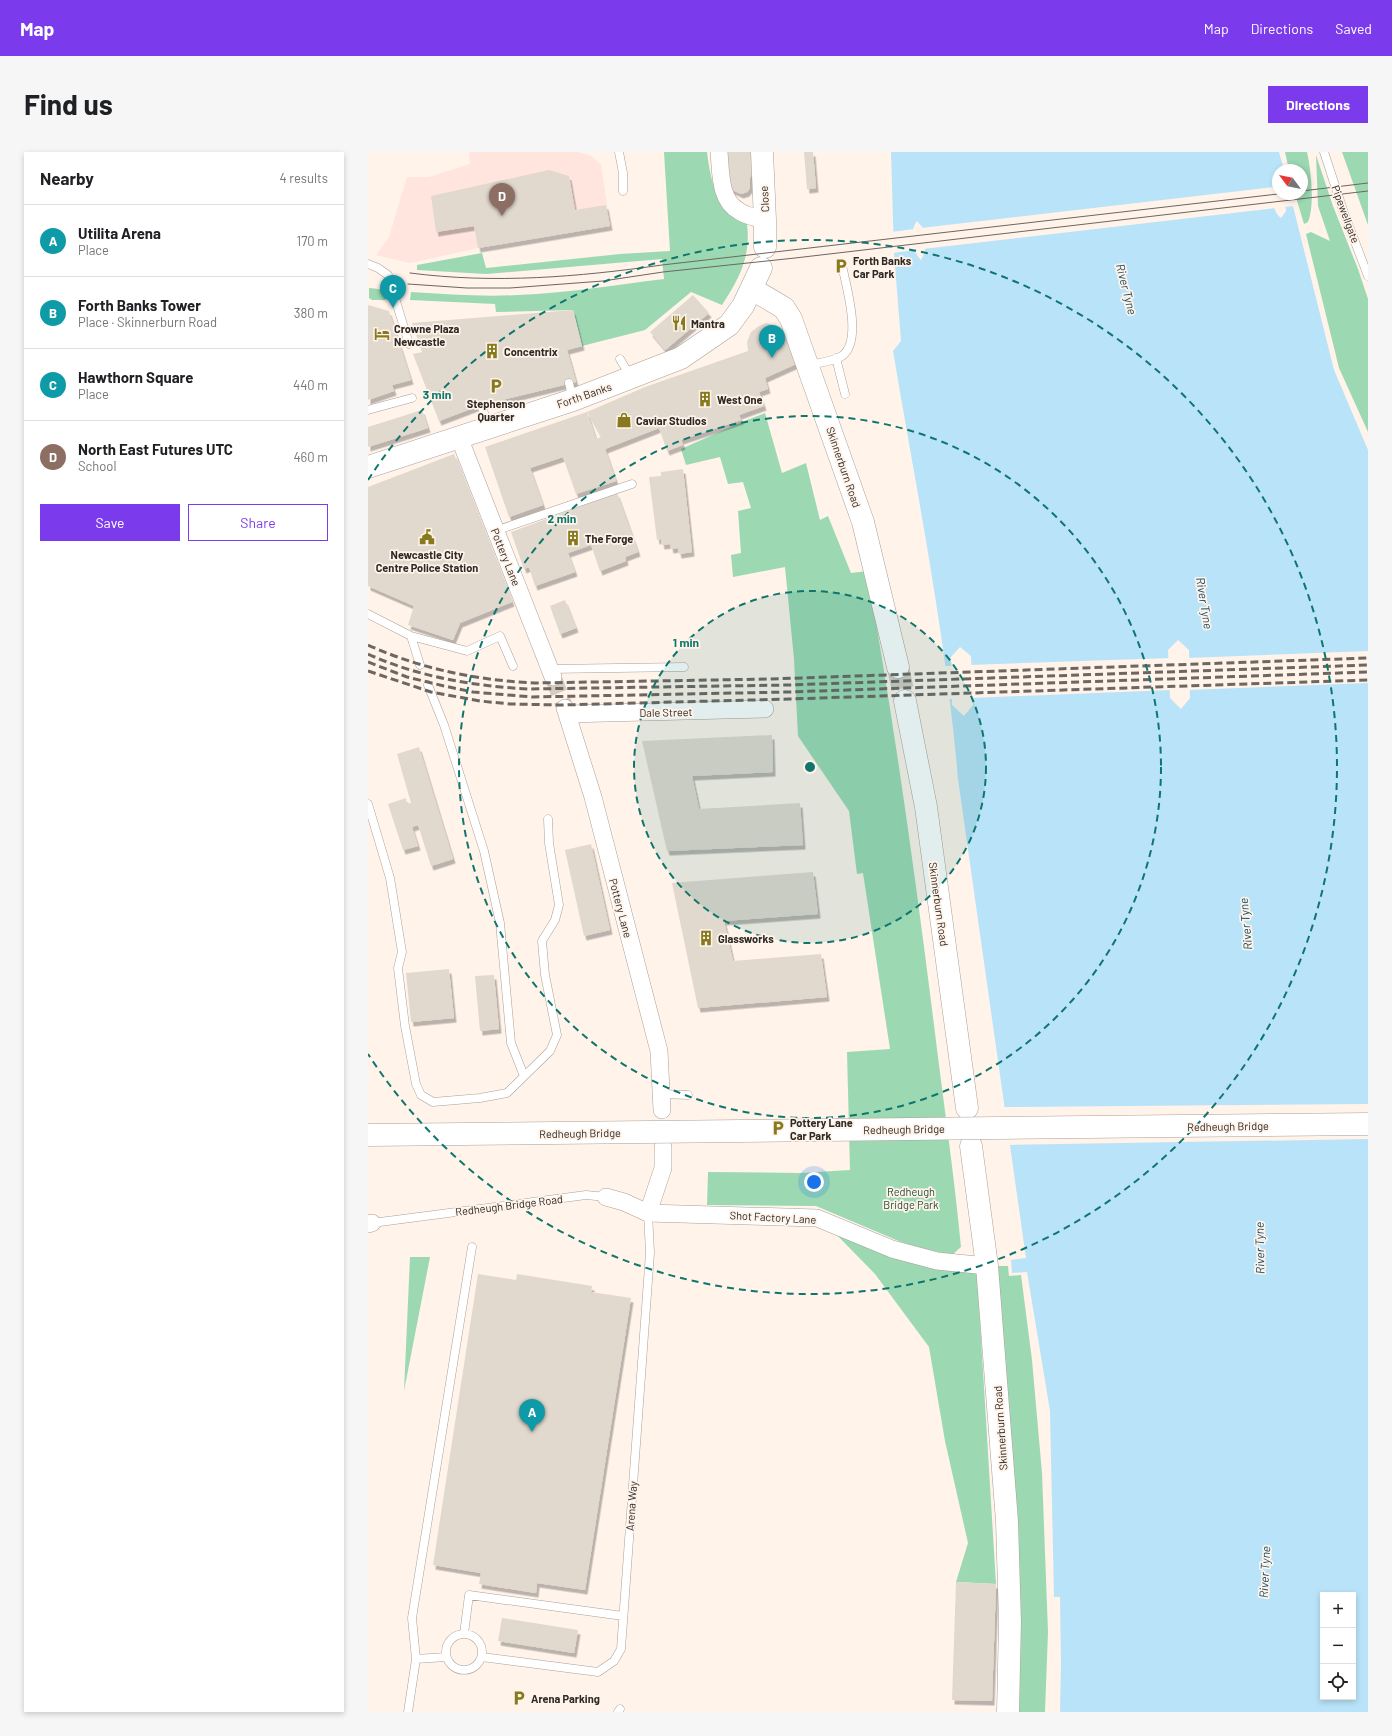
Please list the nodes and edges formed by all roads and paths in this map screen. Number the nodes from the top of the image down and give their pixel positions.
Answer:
1 (619, 152) edge
2 (719, 152) edge
3 (762, 152) edge
4 (1324, 152) edge
5 (623, 191) dead end
6 (765, 220) junction
7 (765, 247) dead end
8 (368, 264) edge
9 (842, 264) dead end
10 (761, 268) dead end
11 (1368, 276) edge
12 (752, 289) junction
13 (409, 344) dead end
14 (836, 358) junction
15 (620, 359) dead end
16 (809, 366) junction
17 (631, 379) junction
18 (845, 394) dead end
19 (412, 398) dead end
20 (481, 405) dead end
21 (368, 410) edge
22 (489, 427) junction
23 (459, 437) junction
24 (368, 467) edge
25 (632, 484) dead end
26 (495, 531) junction
27 (368, 614) edge
28 (411, 636) junction
29 (420, 665) dead end
30 (513, 666) dead end
31 (898, 667) tunnel mouth
32 (684, 668) dead end
33 (552, 673) joint
34 (428, 685) dead end
35 (905, 700) tunnel mouth
36 (765, 709) dead end
37 (566, 711) joint
38 (368, 804) edge
39 (548, 819) dead end
40 (524, 1076) junction
41 (688, 1095) dead end
42 (662, 1102) joint
43 (966, 1108) dead end
44 (1368, 1124) edge
45 (368, 1135) edge
46 (971, 1146) dead end
47 (663, 1147) dead end
48 (606, 1197) joint
49 (648, 1212) junction
50 (370, 1224) edge
51 (472, 1247) dead end
52 (987, 1266) junction
53 (623, 1616) junction
54 (464, 1634) junction
55 (446, 1656) junction
56 (482, 1657) junction
57 (416, 1659) junction
58 (408, 1712) edge
59 (1008, 1712) edge

1 - 5 lane
2 - 6 street
3 - 6 main road, Close
4 - 11 lane, Pipewellgate
6 - 7 main road, Close
8 - 13 lane
9 - 14 lane
10 - 12 main road, Forth Banks
12 - 16 main road, Skinnerburn Road
12 - 17 main road, Forth Banks
14 - 16 lane
14 - 18 lane
15 - 17 lane
16 - 31 main road, Skinnerburn Road
17 - 22 main road, Forth Banks
19 - 21 lane
20 - 22 lane
22 - 23 main road, Forth Banks
23 - 24 main road, Forth Banks
23 - 26 street, Pottery Lane
25 - 26 lane
26 - 33 street, Pottery Lane
27 - 28 lane
28 - 29 lane
28 - 30 lane
32 - 33 lane
34 - 40 lane
35 - 43 main road, Skinnerburn Road
36 - 37 street, Dale Street
37 - 42 street, Pottery Lane
38 - 40 lane
39 - 40 lane
41 - 42 lane
44 - 45 main road, Redheugh Bridge, bridge
46 - 52 main road, Skinnerburn Road
47 - 49 street
48 - 49 street, Redheugh Bridge Road
48 - 50 lane, Redheugh Bridge Road
49 - 52 street, Shot Factory Lane
49 - 53 lane, Arena Way
51 - 57 lane
52 - 59 main road, Skinnerburn Road
53 - 54 lane
53 - 56 lane, Arena Way
54 - 55 lane
54 - 56 lane
55 - 56 lane
55 - 57 lane
57 - 58 lane

